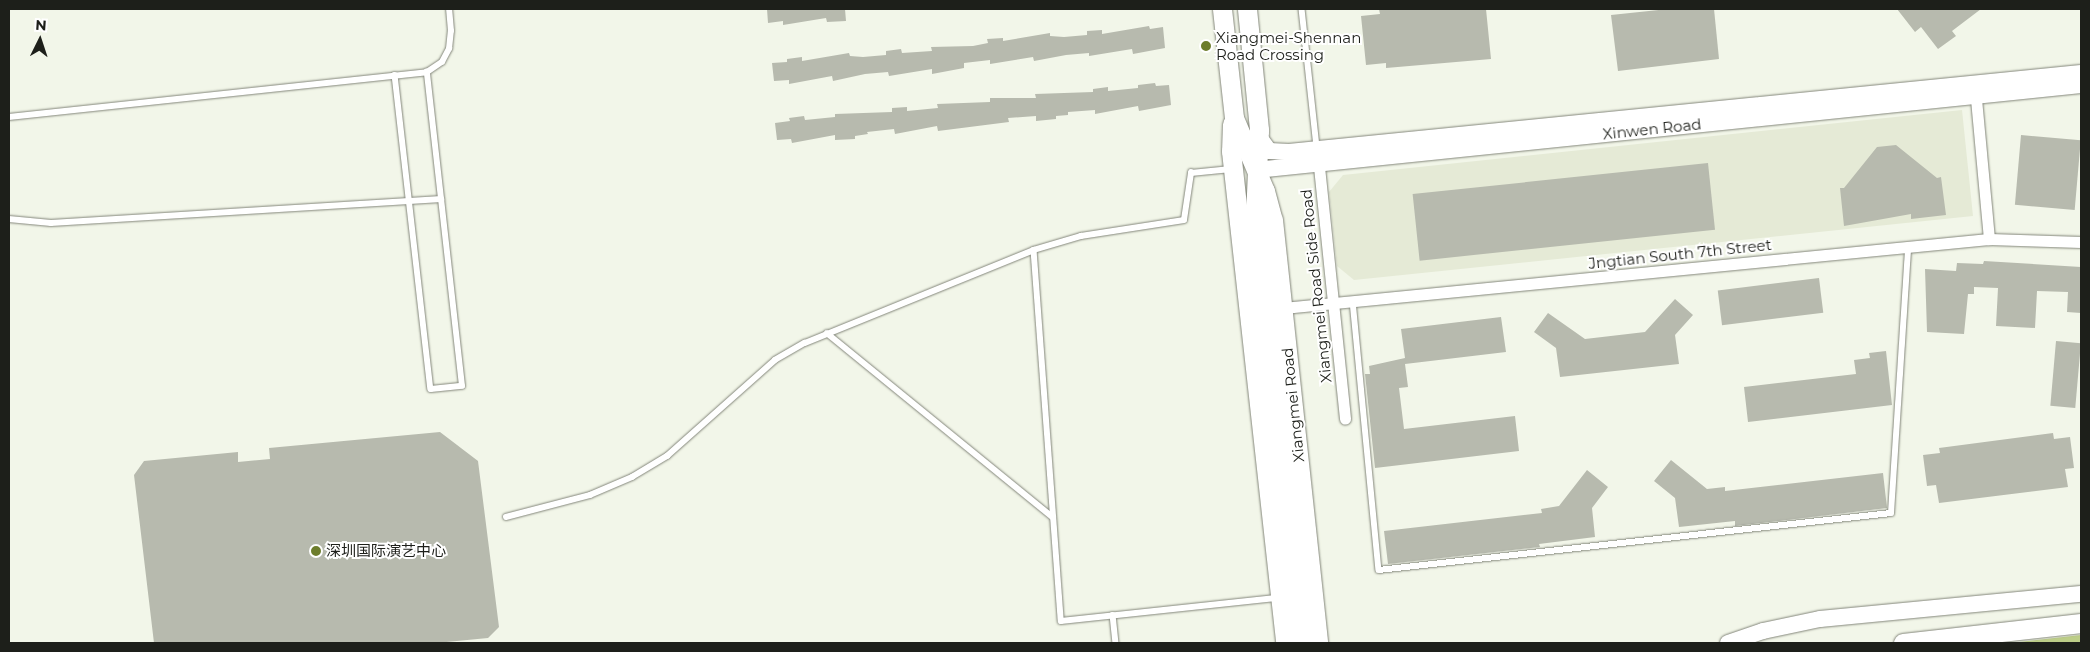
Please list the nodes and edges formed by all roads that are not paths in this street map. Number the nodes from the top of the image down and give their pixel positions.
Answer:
1 (449, 9) edge
2 (1222, 9) edge
3 (1246, 9) edge
4 (1302, 9) edge
5 (427, 72) junction
6 (2081, 73) edge
7 (395, 75) junction
8 (2081, 85) edge
9 (1975, 88) junction
10 (9, 117) edge
11 (1234, 118) junction
12 (1259, 137) junction
13 (1282, 152) junction
14 (1318, 156) junction
15 (1233, 169) junction
16 (1256, 170) junction
17 (441, 199) junction
18 (409, 202) junction
19 (9, 215) edge
20 (12, 220) edge
21 (1989, 240) junction
22 (2081, 242) edge
23 (1908, 247) junction
24 (1034, 250) junction
25 (1353, 301) junction
26 (1333, 303) junction
27 (1283, 308) junction
28 (827, 334) junction
29 (1345, 419) dead end
30 (506, 517) dead end
31 (1053, 517) junction
32 (2081, 594) edge
33 (1281, 597) junction
34 (1113, 615) junction
35 (2081, 623) edge
36 (1300, 636) edge
37 (1116, 643) edge
38 (1285, 643) edge
39 (1313, 643) edge
40 (1318, 643) edge
41 (1728, 643) edge
42 (1903, 643) edge

1 - 5 lane
2 - 11 main road, Xiangmei Road
3 - 12 main road, Xiangmei Road
4 - 14 lane
5 - 7 lane
5 - 17 lane
6 - 9 street, Xinwen Road
7 - 10 lane
7 - 18 lane
8 - 9 street, Xinwen Road
9 - 14 street, Xinwen Road
9 - 21 street
11 - 15 main road
11 - 16 main road, Xiangmei Road
12 - 13 street
12 - 16 main road, Xiangmei Road
13 - 14 street, Xinwen Road
13 - 16 street, Xinwen Road
14 - 16 street, Xinwen Road
14 - 26 street, Xiangmei Road Side Road
15 - 24 lane
15 - 33 main road
16 - 27 main road, Xiangmei Road
16 - 36 main road, Xiangmei Road
17 - 18 lane
17 - 18 lane
18 - 20 lane
19 - 20 lane
21 - 22 street, Jngtian South 7th Street
21 - 23 street, Jngtian South 7th Street
23 - 25 street, Jngtian South 7th Street
23 - 25 lane
24 - 28 lane
24 - 31 lane
25 - 26 street, Jngtian South 7th Street
26 - 27 street, Jngtian South 7th Street
26 - 29 street, Xiangmei Road Side Road
27 - 40 main road, Xiangmei Road
28 - 30 lane
28 - 31 lane
31 - 34 lane
32 - 41 street
33 - 34 lane
33 - 38 main road
34 - 37 lane
35 - 42 main road
36 - 39 main road

